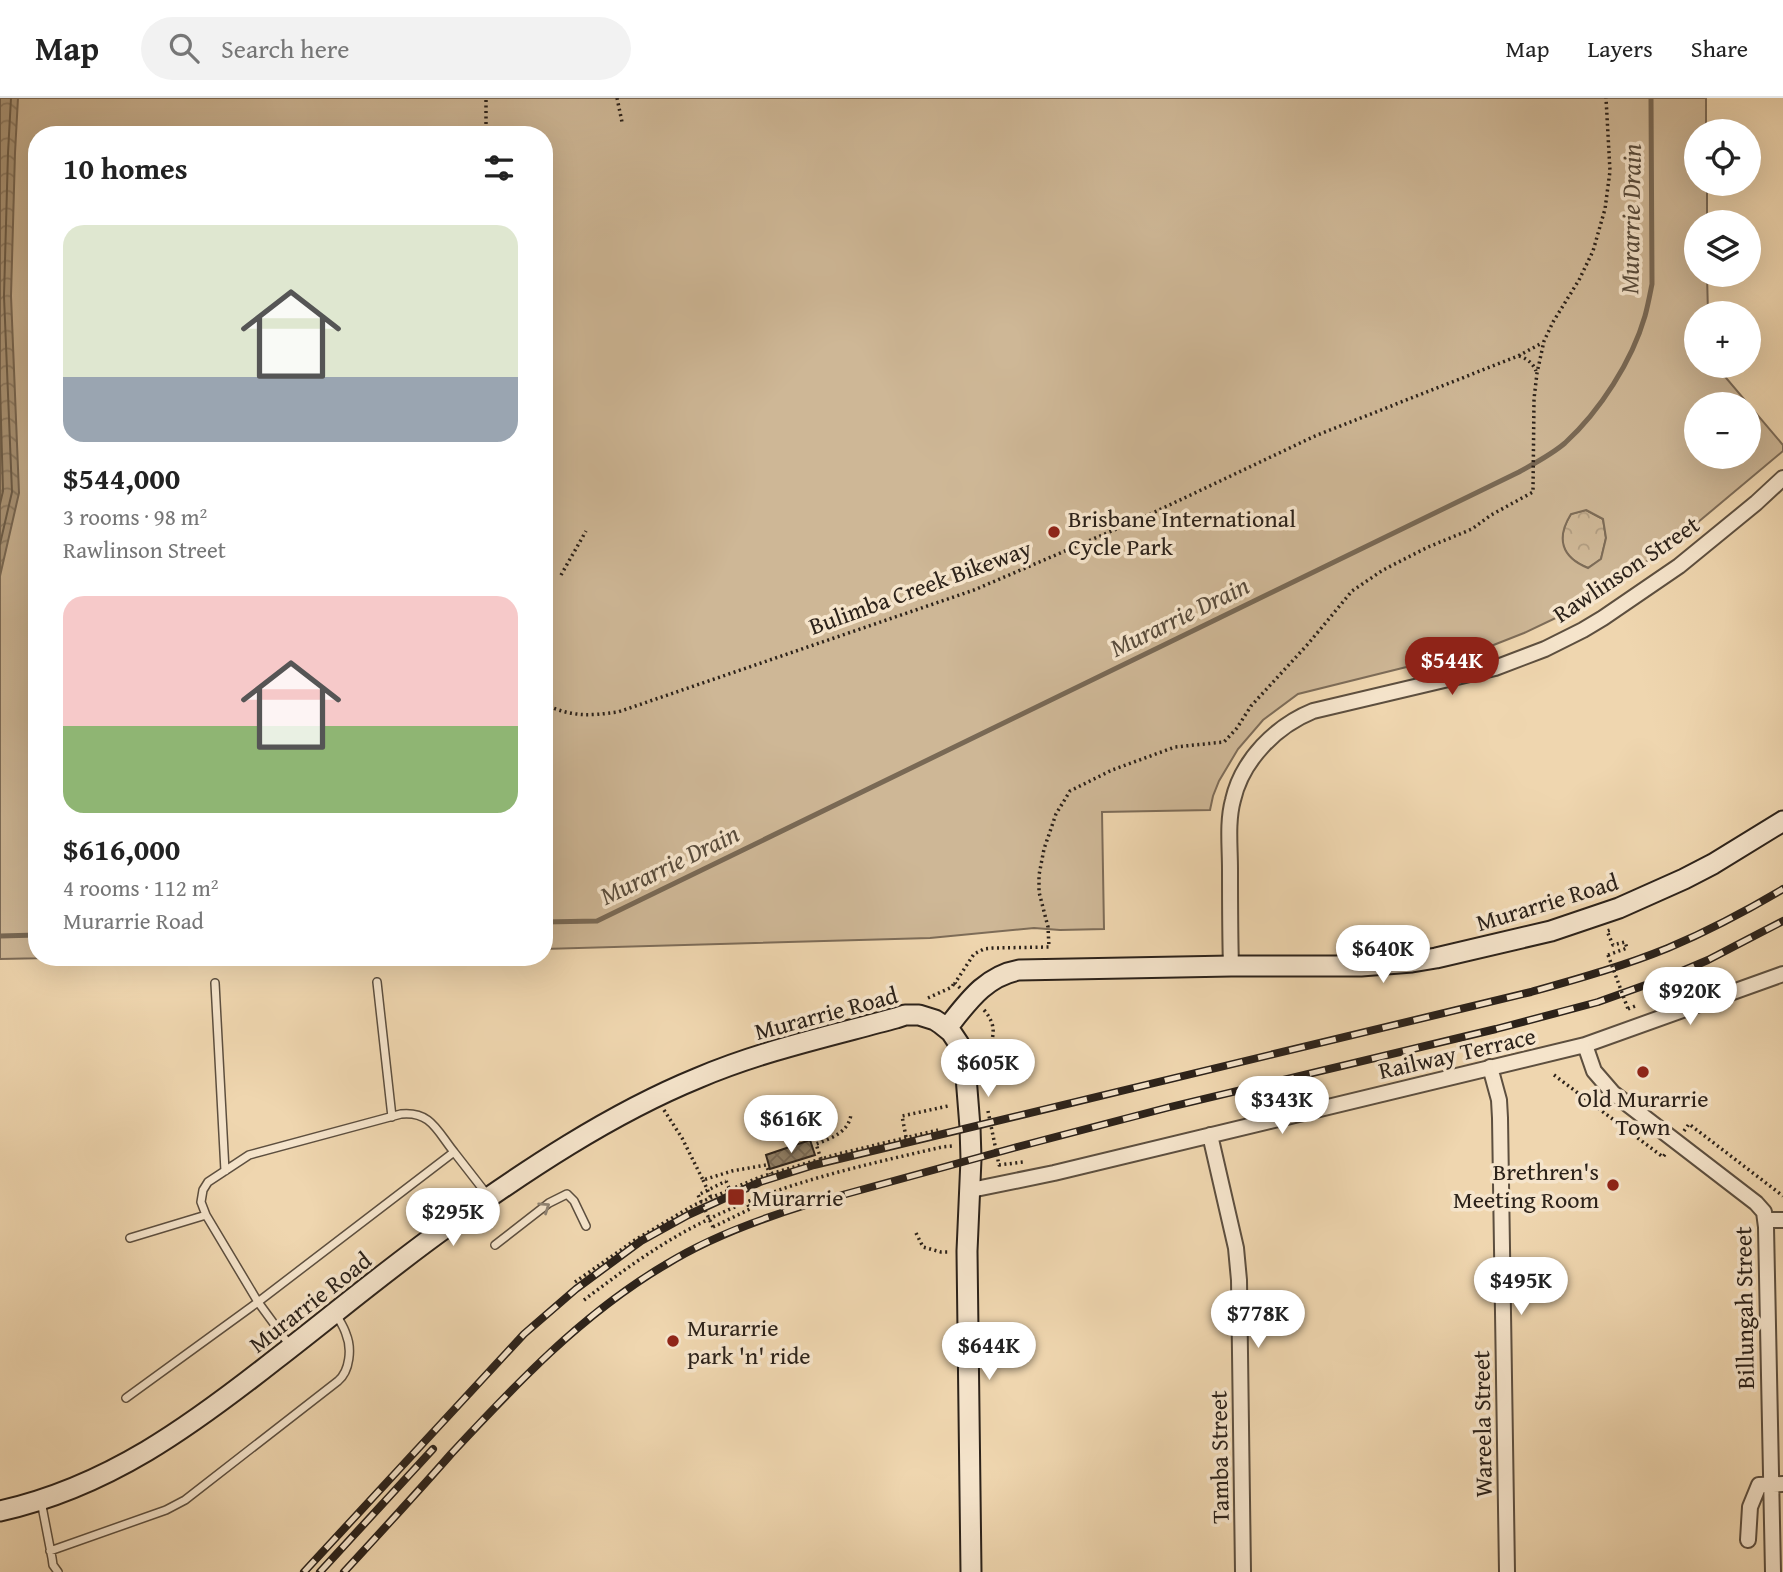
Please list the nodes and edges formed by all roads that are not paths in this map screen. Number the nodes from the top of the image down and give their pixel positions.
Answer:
1 (1783, 478) edge
2 (1783, 821) edge
3 (1231, 966) junction
4 (1783, 974) edge
5 (377, 982) dead end
6 (215, 983) dead end
7 (947, 1028) junction
8 (1585, 1045) junction
9 (1490, 1067) junction
10 (392, 1117) junction
11 (1210, 1135) junction
12 (454, 1152) junction
13 (225, 1171) junction
14 (971, 1190) junction
15 (489, 1197) junction
16 (206, 1215) junction
17 (1766, 1220) junction
18 (1783, 1220) edge
19 (586, 1226) dead end
20 (130, 1238) dead end
21 (495, 1245) dead end
22 (258, 1302) junction
23 (336, 1313) junction
24 (292, 1347) junction
25 (126, 1398) dead end
26 (1777, 1484) edge
27 (41, 1500) junction
28 (0, 1511) edge
29 (1748, 1540) dead end
30 (51, 1551) junction
31 (58, 1572) edge
32 (971, 1572) edge
33 (1243, 1572) edge
34 (1507, 1572) edge
35 (1773, 1572) edge

1 - 3 street, Rawlinson Street
2 - 3 street, Murarrie Road
3 - 7 street, Murarrie Road
4 - 8 street, Railway Terrace
5 - 10 lane
6 - 13 lane
7 - 14 street
7 - 15 street, Murarrie Road
8 - 9 street, Railway Terrace
8 - 17 street, Billungah Street
9 - 11 street, Railway Terrace
9 - 34 street, Wareela Street
10 - 12 lane
10 - 13 lane
11 - 14 street, Railway Terrace
11 - 33 street, Tamba Street
12 - 15 lane
12 - 22 lane
13 - 16 lane
14 - 32 street
15 - 23 street, Murarrie Road
16 - 20 lane
16 - 22 lane
17 - 18 street
17 - 26 street, Billungah Street
21 -> 19 lane
22 - 24 lane
22 - 25 lane
23 - 24 street, Murarrie Road
23 - 30 lane
24 - 27 street, Murarrie Road
26 - 29 street
26 - 35 street, Billungah Street
27 - 28 street, Murarrie Road
27 - 30 lane
30 - 31 lane

